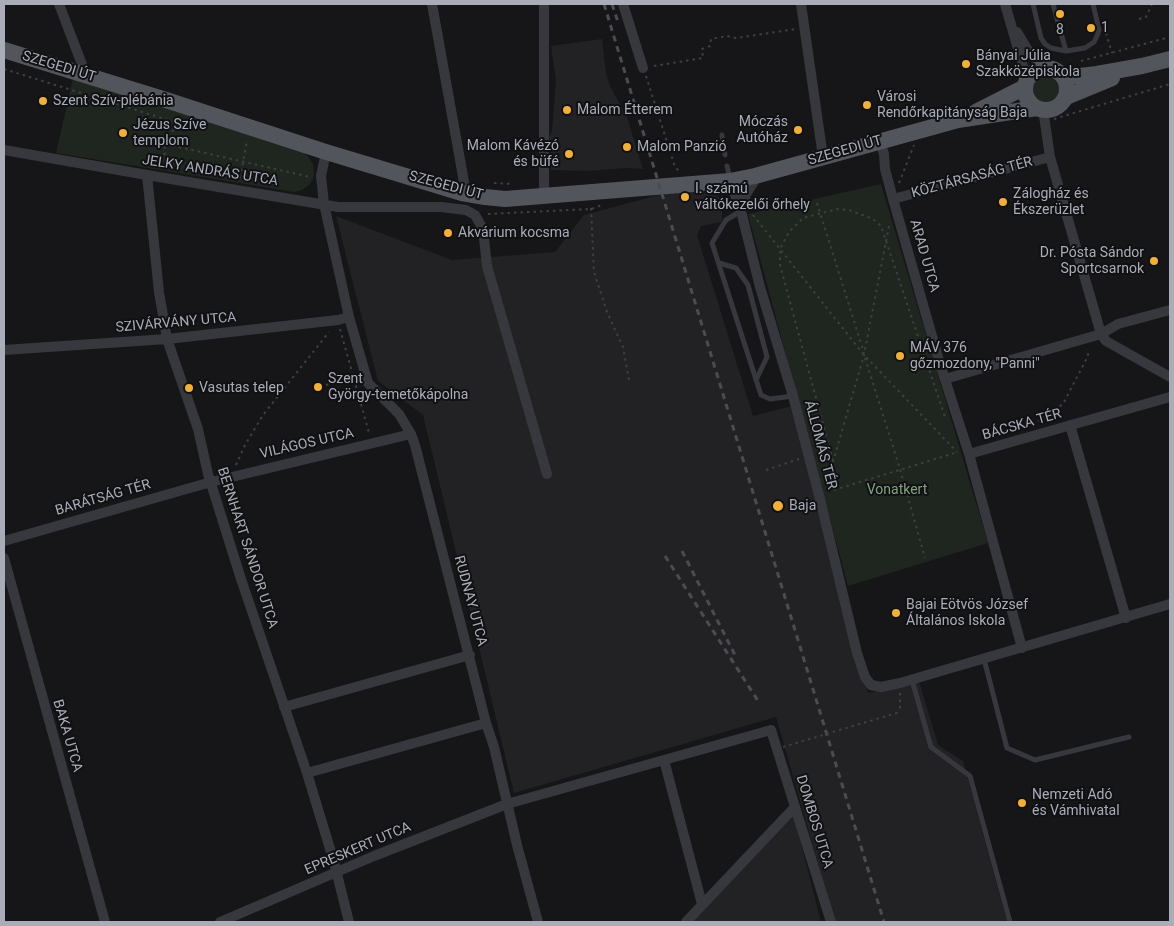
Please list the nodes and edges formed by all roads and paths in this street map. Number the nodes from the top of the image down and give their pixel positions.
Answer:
1 (59, 4) edge
2 (432, 4) edge
3 (544, 4) edge
4 (623, 4) edge
5 (801, 4) edge
6 (1005, 4) edge
7 (1033, 4) edge
8 (1054, 4) edge
9 (1093, 4) edge
10 (1152, 4) edge
11 (1008, 15) junction
12 (1139, 19) dead end
13 (804, 28) junction
14 (1105, 28) dead end
15 (1170, 37) edge
16 (4, 50) edge
17 (1066, 51) junction
18 (1112, 53) junction
19 (1170, 59) edge
20 (1078, 62) dead end
21 (1142, 66) junction
22 (643, 68) junction
23 (4, 69) edge
24 (1058, 72) junction
25 (86, 75) junction
26 (1026, 84) junction
27 (1170, 84) edge
28 (1066, 97) junction
29 (200, 111) junction
30 (1042, 113) junction
31 (958, 120) junction
32 (181, 124) junction
33 (722, 135) dead end
34 (248, 140) dead end
35 (880, 141) junction
36 (166, 144) junction
37 (914, 145) dead end
38 (4, 150) edge
39 (326, 152) junction
40 (725, 155) dead end
41 (823, 157) junction
42 (1050, 157) junction
43 (243, 162) junction
44 (729, 173) junction
45 (147, 175) junction
46 (687, 175) dead end
47 (758, 175) junction
48 (310, 176) dead end
49 (166, 178) junction
50 (240, 178) dead end
51 (494, 184) dead end
52 (514, 184) dead end
53 (462, 193) junction
54 (590, 193) junction
55 (544, 197) junction
56 (893, 199) junction
57 (817, 203) dead end
58 (324, 204) junction
59 (752, 210) dead end
60 (741, 211) junction
61 (820, 214) junction
62 (889, 226) dead end
63 (887, 244) junction
64 (780, 248) junction
65 (718, 262) junction
66 (1170, 310) edge
67 (349, 317) junction
68 (338, 320) junction
69 (1101, 334) junction
70 (1087, 338) junction
71 (167, 339) junction
72 (4, 350) edge
73 (864, 356) junction
74 (354, 377) junction
75 (1170, 377) edge
76 (945, 379) junction
77 (629, 380) dead end
78 (756, 380) junction
79 (326, 385) dead end
80 (793, 396) junction
81 (1170, 398) edge
82 (947, 424) dead end
83 (1070, 425) junction
84 (1027, 429) dead end
85 (411, 434) junction
86 (372, 443) junction
87 (954, 443) dead end
88 (968, 451) junction
89 (957, 452) junction
90 (809, 456) junction
91 (833, 463) junction
92 (766, 470) dead end
93 (900, 470) junction
94 (547, 474) dead end
95 (230, 477) junction
96 (210, 482) junction
97 (4, 541) edge
98 (4, 558) edge
99 (925, 558) dead end
100 (1170, 604) edge
101 (1126, 618) junction
102 (1022, 648) junction
103 (470, 655) junction
104 (984, 659) junction
105 (912, 680) junction
106 (900, 684) junction
107 (284, 707) junction
108 (486, 723) junction
109 (1129, 737) dead end
110 (783, 747) dead end
111 (664, 760) junction
112 (307, 773) junction
113 (507, 804) junction
114 (796, 807) junction
115 (337, 873) junction
116 (702, 904) junction
117 (105, 922) edge
118 (220, 922) edge
119 (349, 922) edge
120 (538, 922) edge
121 (686, 922) edge
122 (831, 922) edge
123 (1010, 922) edge

1 - 25 street
2 - 53 street
3 - 55 street
4 - 22 street
5 - 13 street
6 - 11 street
7 - 17 lane
8 - 17 lane
9 - 17 lane
10 - 12 path
11 - 24 street
11 - 26 street
13 - 22 path
13 - 41 street
14 - 18 path
15 - 18 path
16 - 25 main road, SZEGEDI ÚT
18 - 20 path
19 - 21 main road
21 - 24 main road
21 - 28 main road
22 - 46 path
23 - 32 path
24 - 26 main road
24 - 28 main road
25 - 29 main road, SZEGEDI ÚT
26 - 30 main road
26 - 31 main road, SZEGEDI ÚT
27 - 30 path
28 - 30 main road
29 - 32 path
29 - 39 main road, SZEGEDI ÚT
30 - 31 main road, SZEGEDI ÚT
30 - 42 street
31 - 35 main road, SZEGEDI ÚT
32 - 36 path
33 - 40 lane
34 - 43 path
35 - 41 main road, SZEGEDI ÚT
35 - 56 street, ARAD UTCA
36 - 43 path
36 - 49 path
37 - 56 path
38 - 45 street, JELKY ANDRÁS UTCA
39 - 53 main road, SZEGEDI ÚT
39 - 58 street, RUDNAY UTCA
41 - 47 main road, SZEGEDI ÚT
42 - 56 street, KÖZTÁRSASÁG TÉR
42 - 69 street
43 - 48 path
43 - 50 path
44 - 47 main road, SZEGEDI ÚT
44 - 54 main road, SZEGEDI ÚT
44 - 60 street, ÁLLOMÁS TÉR
45 - 49 street, JELKY ANDRÁS UTCA
45 - 71 street, BERNHART SÁNDOR UTCA
47 - 60 street
49 - 58 street, JELKY ANDRÁS UTCA
51 - 52 path
53 - 55 main road, SZEGEDI ÚT
54 - 55 main road, SZEGEDI ÚT
54 - 77 path
56 - 76 street, ARAD UTCA
57 - 61 path
58 - 67 street, RUDNAY UTCA
58 - 94 street, JELKY ANDRÁS UTCA
59 - 64 path
60 - 65 lane
60 - 80 street, ÁLLOMÁS TÉR
61 - 63 path
61 - 64 path
61 - 73 path
62 - 63 path
63 - 73 path
63 - 82 path
64 - 73 path
64 - 91 path
65 - 78 lane
65 - 78 lane
66 - 69 street
67 - 68 street, SZIVÁRVÁNY UTCA
67 - 85 street, RUDNAY UTCA
68 - 71 street, SZIVÁRVÁNY UTCA
68 - 74 path
68 - 95 path
69 - 70 street
69 - 75 street
70 - 76 street
70 - 84 path
71 - 72 street, SZIVÁRVÁNY UTCA
71 - 96 street, BERNHART SÁNDOR UTCA
73 - 89 path
73 - 91 path
73 - 93 path
74 - 79 path
74 - 86 path
76 - 88 street, BÁCSKA TÉR
78 - 80 lane
80 - 90 street, ÁLLOMÁS TÉR
81 - 83 street, BÁCSKA TÉR
83 - 88 street, BÁCSKA TÉR
83 - 101 street
85 - 86 street, VILÁGOS UTCA
85 - 103 street, RUDNAY UTCA
86 - 95 street, VILÁGOS UTCA
87 - 89 path
88 - 89 path
88 - 102 street
89 - 93 path
90 - 92 path
90 - 106 street, ÁLLOMÁS TÉR
91 - 93 path
93 - 99 path
95 - 96 street, VILÁGOS UTCA
96 - 97 street, BARÁTSÁG TÉR
96 - 107 street, BERNHART SÁNDOR UTCA
98 - 117 street, BAKA UTCA
100 - 101 street
101 - 102 street
102 - 104 street
103 - 107 street
103 - 108 street, RUDNAY UTCA
104 - 105 street
104 - 109 lane
105 - 106 street
105 - 123 lane
106 - 110 path, bridge
107 - 112 street, BERNHART SÁNDOR UTCA
108 - 112 street
108 - 113 street, RUDNAY UTCA
111 - 113 street
111 - 114 street, DOMBOS UTCA
111 - 116 street
112 - 115 street, BERNHART SÁNDOR UTCA
113 - 115 street, EPRESKERT UTCA
113 - 120 street, RUDNAY UTCA
114 - 116 street
114 - 122 street, DOMBOS UTCA
115 - 118 street, EPRESKERT UTCA
115 - 119 street, BERNHART SÁNDOR UTCA
116 - 121 street

